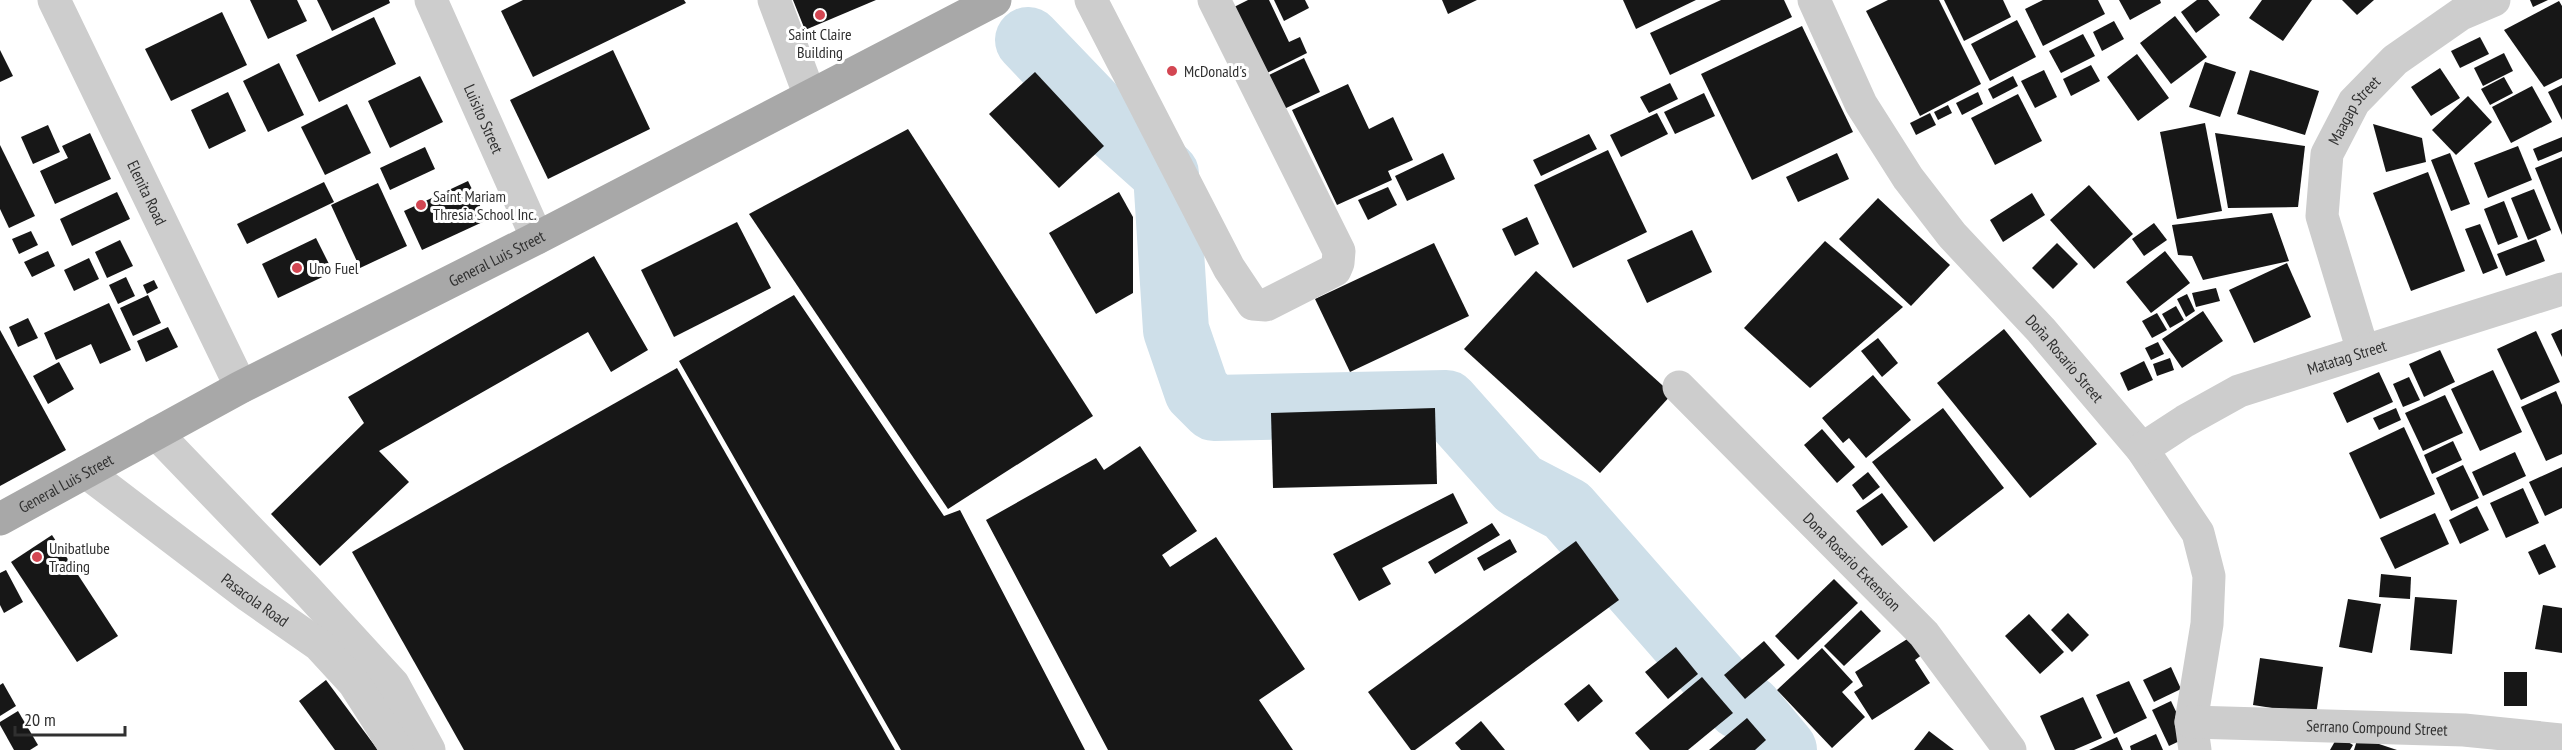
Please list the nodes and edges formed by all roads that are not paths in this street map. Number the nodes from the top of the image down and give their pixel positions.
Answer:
1 (54, 0) edge
2 (431, 0) edge
3 (774, 0) edge
4 (995, 0) edge
5 (1091, 0) edge
6 (1214, 0) edge
7 (1814, 0) edge
8 (2494, 0) edge
9 (810, 96) junction
10 (537, 238) junction
11 (2562, 289) edge
12 (2363, 351) junction
13 (241, 387) junction
14 (1679, 387) dead end
15 (156, 434) junction
16 (2142, 448) junction
17 (86, 472) junction
18 (0, 519) edge
19 (2193, 736) edge
20 (2562, 740) edge
21 (397, 750) edge
22 (429, 750) edge
23 (2010, 750) edge

1 - 13 street, Elenita Road
2 - 10 street, Luisito Street
3 - 9 street
4 - 9 main road, General Luis Street
5 - 6 street
7 - 16 street, Doña Rosario Street
8 - 12 street, Maagap Street
9 - 10 main road, General Luis Street
10 - 13 main road, General Luis Street
11 - 12 street, Matatag Street
12 - 16 street, Matatag Street
13 - 15 main road, General Luis Street
14 - 23 street, Dona Rosario Extension
15 - 17 main road, General Luis Street
15 - 22 street
16 - 19 street, Doña Rosario Street
17 - 18 main road, General Luis Street
17 - 21 street, Pasacola Road
19 - 20 street, Serrano Compound Street

